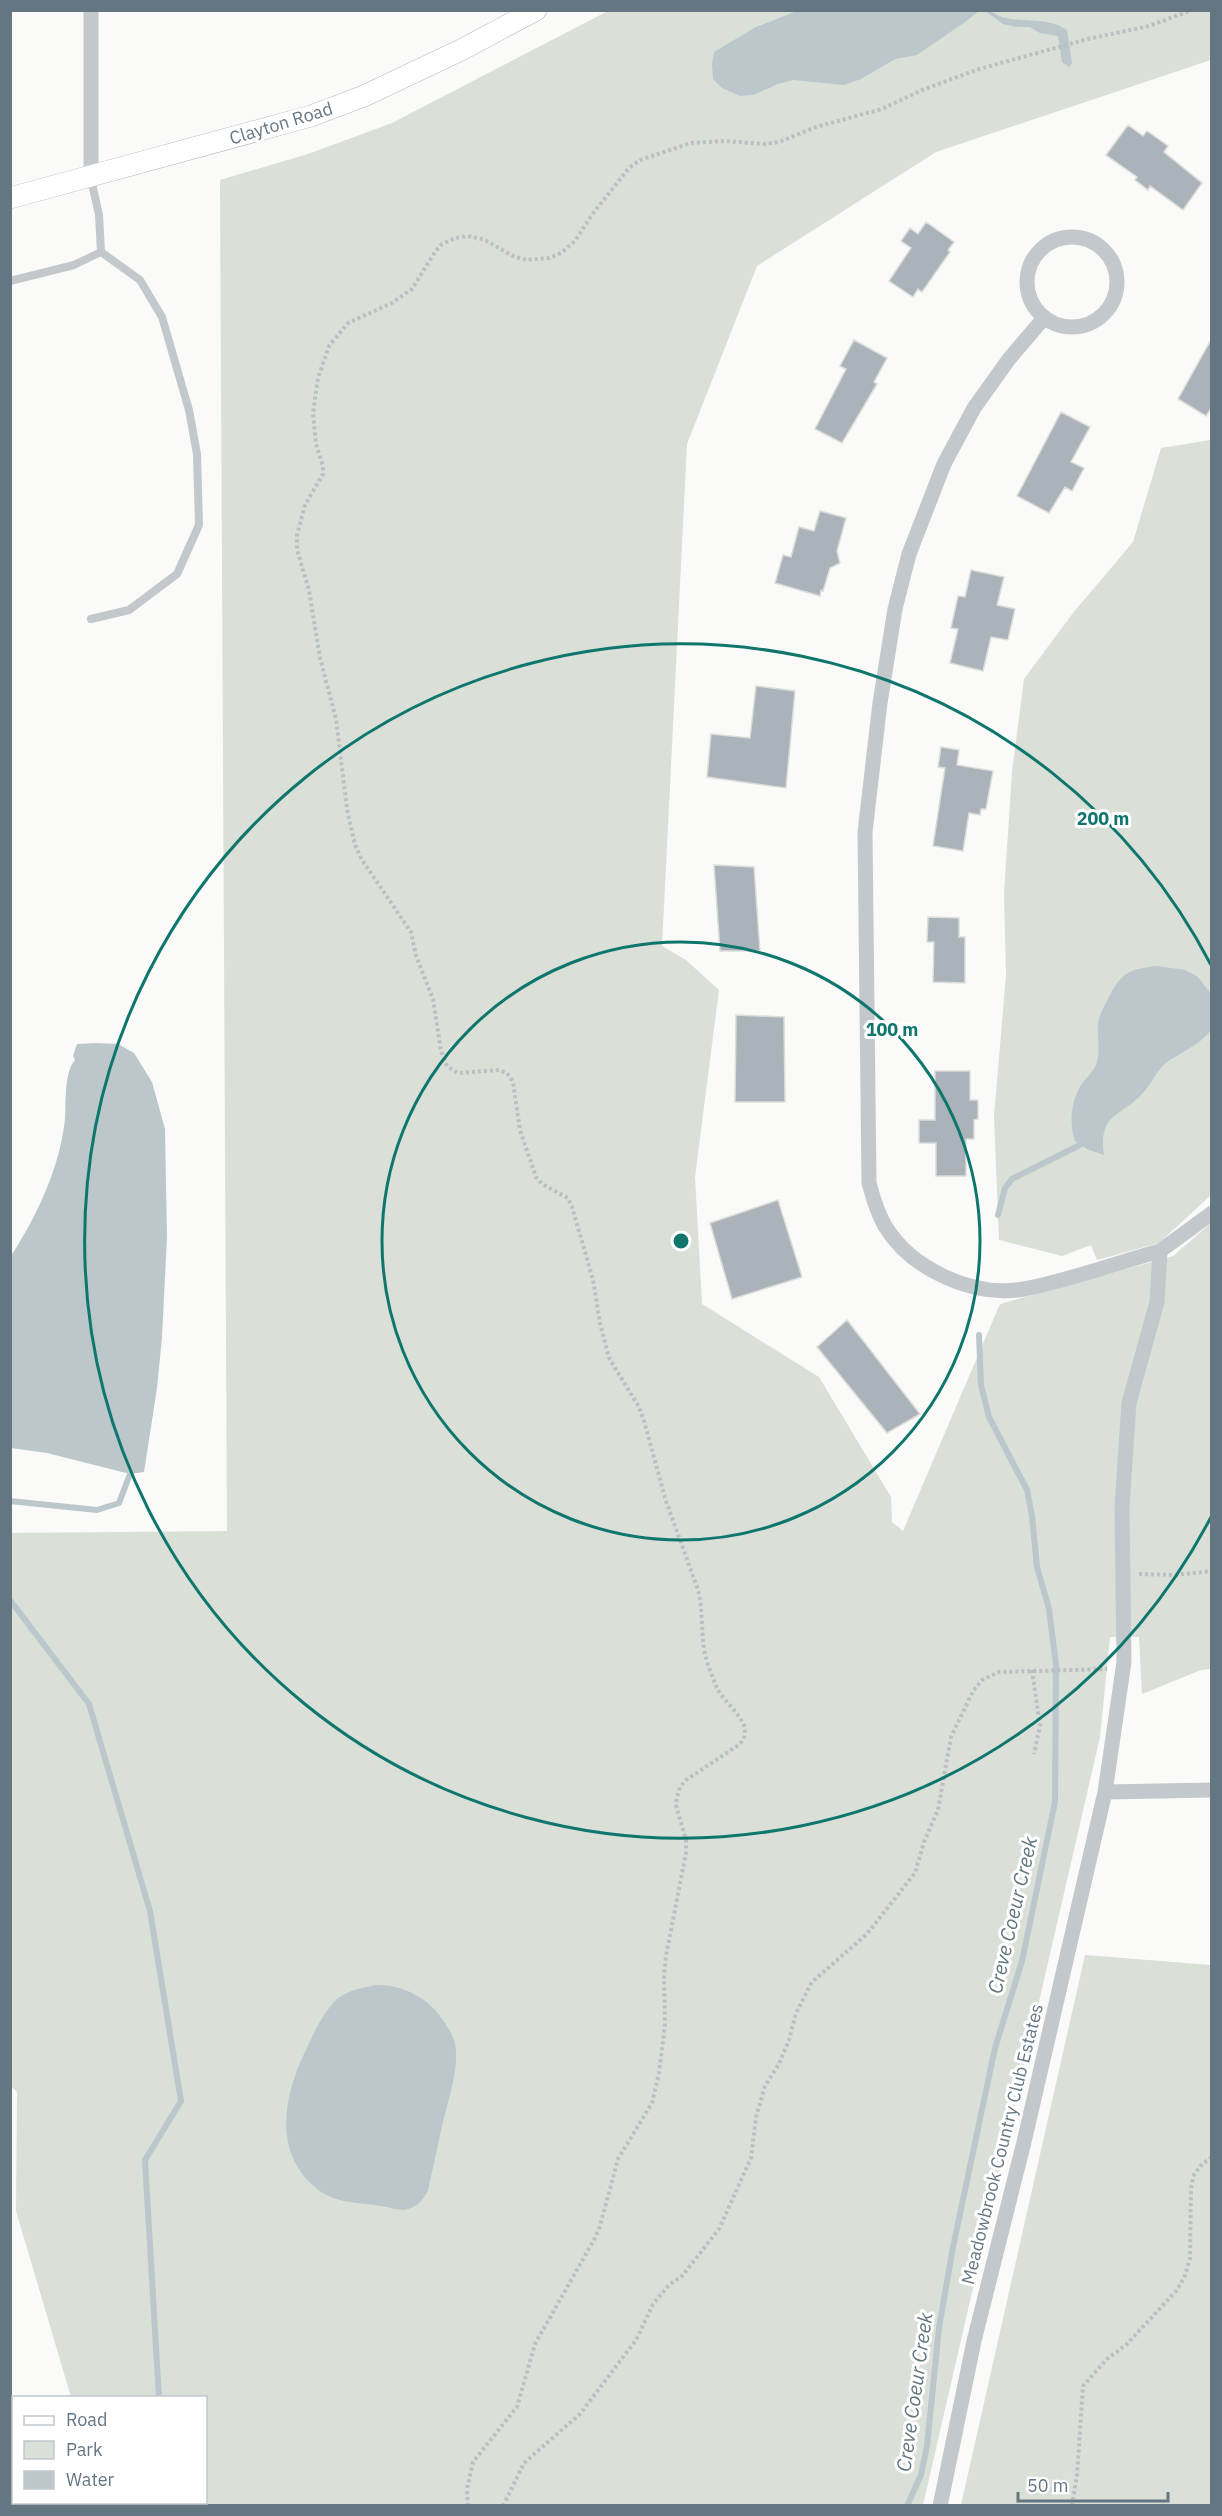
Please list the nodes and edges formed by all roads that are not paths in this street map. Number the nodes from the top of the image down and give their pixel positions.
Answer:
1 (91, 10) edge
2 (536, 10) edge
3 (91, 177) junction
4 (10, 198) edge
5 (101, 252) junction
6 (10, 281) edge
7 (1044, 318) junction
8 (91, 619) dead end
9 (1212, 1213) edge
10 (1160, 1251) junction
11 (1212, 1790) edge
12 (1105, 1792) junction
13 (940, 2505) edge

1 - 3 street
2 - 3 main road, Clayton Road
3 - 4 main road, Clayton Road
3 - 5 lane
5 - 6 lane
5 - 8 lane
7 - 7 street
7 - 10 street
9 - 10 street
10 - 12 street, Meadowbrook Country Club Estates
11 - 12 street
12 - 13 street, Meadowbrook Country Club Estates

